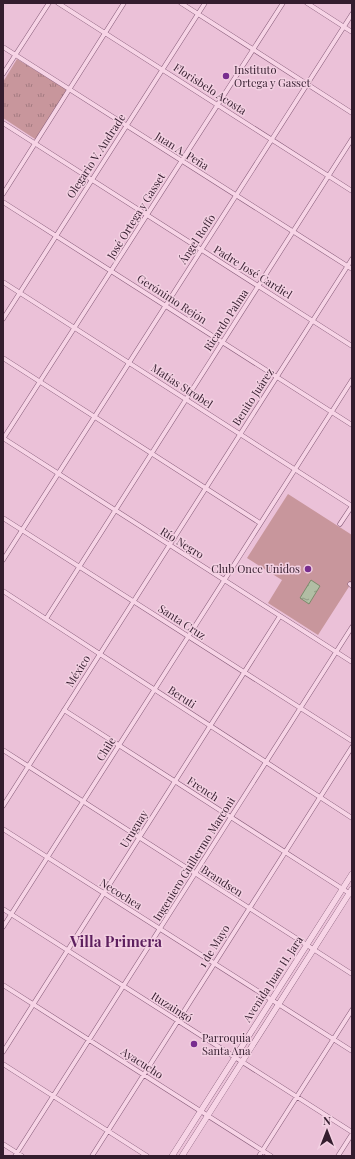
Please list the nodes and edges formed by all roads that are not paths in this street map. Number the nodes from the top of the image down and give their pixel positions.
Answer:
1 (49, 3) edge
2 (58, 3) edge
3 (124, 3) edge
4 (181, 3) edge
5 (205, 3) edge
6 (283, 3) edge
7 (307, 3) edge
8 (198, 14) junction
9 (352, 14) edge
10 (344, 27) junction
11 (352, 32) edge
12 (105, 34) junction
13 (3, 47) edge
14 (254, 50) junction
15 (15, 55) junction
16 (162, 70) junction
17 (3, 74) edge
18 (307, 84) junction
19 (70, 90) junction
20 (218, 105) junction
21 (352, 113) edge
22 (3, 123) edge
23 (126, 126) junction
24 (352, 139) edge
25 (272, 140) junction
26 (35, 144) junction
27 (182, 161) junction
28 (328, 176) junction
29 (92, 180) junction
30 (352, 190) edge
31 (3, 194) edge
32 (236, 196) junction
33 (3, 202) edge
34 (147, 215) junction
35 (293, 232) junction
36 (56, 235) junction
37 (201, 250) junction
38 (352, 259) edge
39 (347, 266) junction
40 (352, 269) edge
41 (112, 271) junction
42 (3, 282) edge
43 (258, 286) junction
44 (20, 292) junction
45 (166, 305) junction
46 (3, 319) edge
47 (313, 320) junction
48 (75, 328) junction
49 (223, 342) junction
50 (352, 346) edge
51 (3, 358) edge
52 (129, 362) junction
53 (277, 376) junction
54 (352, 380) edge
55 (40, 382) junction
56 (186, 399) junction
57 (332, 412) junction
58 (94, 417) junction
59 (352, 425) edge
60 (240, 434) junction
61 (3, 439) edge
62 (151, 453) junction
63 (295, 469) junction
64 (58, 474) junction
65 (205, 488) junction
66 (352, 506) edge
67 (115, 511) junction
68 (3, 518) edge
69 (260, 523) junction
70 (340, 524) dead end
71 (22, 530) junction
72 (168, 546) junction
73 (3, 560) edge
74 (79, 567) junction
75 (224, 580) junction
76 (3, 592) edge
77 (133, 601) junction
78 (280, 616) junction
79 (46, 620) junction
80 (352, 627) edge
81 (188, 636) junction
82 (336, 652) junction
83 (99, 654) junction
84 (352, 662) edge
85 (244, 672) junction
86 (154, 690) junction
87 (300, 708) junction
88 (64, 710) junction
89 (210, 726) junction
90 (352, 741) edge
91 (119, 746) junction
92 (352, 746) edge
93 (3, 750) edge
94 (266, 762) junction
95 (28, 766) junction
96 (175, 781) junction
97 (320, 797) junction
98 (83, 802) junction
99 (3, 806) edge
100 (231, 818) junction
101 (352, 818) edge
102 (3, 829) edge
103 (139, 838) junction
104 (285, 852) junction
105 (47, 858) junction
106 (195, 874) junction
107 (352, 874) edge
108 (342, 889) junction
109 (104, 893) junction
110 (351, 893) edge
111 (3, 909) edge
112 (249, 909) junction
113 (11, 914) junction
114 (3, 927) edge
115 (160, 929) junction
116 (307, 945) junction
117 (68, 950) junction
118 (314, 950) junction
119 (214, 963) junction
120 (352, 974) edge
121 (3, 985) edge
122 (123, 987) junction
123 (272, 1000) junction
124 (33, 1004) junction
125 (279, 1004) junction
126 (352, 1010) edge
127 (178, 1021) junction
128 (334, 1039) junction
129 (89, 1040) junction
130 (352, 1051) edge
131 (3, 1052) edge
132 (235, 1058) junction
133 (242, 1062) junction
134 (3, 1064) edge
135 (143, 1074) junction
136 (53, 1096) junction
137 (297, 1097) junction
138 (201, 1111) junction
139 (208, 1116) junction
140 (108, 1131) junction
141 (352, 1133) edge
142 (3, 1144) edge
143 (262, 1150) junction
144 (16, 1154) edge
145 (22, 1156) edge
146 (92, 1156) edge
147 (147, 1156) edge
148 (172, 1156) edge
149 (182, 1156) edge
150 (259, 1156) edge
151 (271, 1156) edge
152 (338, 1156) edge

1 - 15 street
2 - 12 street, Florisbelo Acosta
3 - 12 street
4 - 8 street
5 - 8 street, Olegario V. Andrade
6 - 14 street, José Ortega y Gasset
7 - 10 street
8 - 14 street
8 - 16 street, Olegario V. Andrade
9 - 10 street, Ángel Roffo
10 - 11 street
10 - 18 street, Ángel Roffo
12 - 16 street, Florisbelo Acosta
12 - 19 street
13 - 15 street, Juan A. Peña
14 - 18 street
14 - 20 street, José Ortega y Gasset
15 - 17 street
15 - 19 street, Juan A. Peña
16 - 20 street, Florisbelo Acosta
16 - 23 street, Olegario V. Andrade
18 - 21 street
18 - 25 street, Ángel Roffo
19 - 23 street, Juan A. Peña
19 - 26 street
20 - 25 street, Florisbelo Acosta
20 - 27 street, José Ortega y Gasset
22 - 26 street, Padre José Cardiel
23 - 27 street, Juan A. Peña
23 - 29 street, Olegario V. Andrade
24 - 28 street, Ricardo Palma
25 - 28 street, Florisbelo Acosta
25 - 32 street, Ángel Roffo
26 - 29 street, Padre José Cardiel
26 - 31 street
27 - 32 street, Juan A. Peña
27 - 34 street, José Ortega y Gasset
28 - 30 street, Florisbelo Acosta
28 - 35 street, Ricardo Palma
29 - 34 street, Padre José Cardiel
29 - 36 street, Olegario V. Andrade
32 - 35 street, Juan A. Peña
32 - 37 street, Ángel Roffo
33 - 36 street, Gerónimo Rejón
34 - 37 street, Padre José Cardiel
34 - 41 street, José Ortega y Gasset
35 - 39 street, Juan A. Peña
35 - 43 street, Ricardo Palma
36 - 41 street, Gerónimo Rejón
36 - 44 street, Olegario V. Andrade
37 - 43 street, Padre José Cardiel
37 - 45 street, Ángel Roffo
38 - 39 street, Benito Juárez
39 - 40 street, Juan A. Peña
39 - 47 street, Benito Juárez
41 - 45 street, Gerónimo Rejón
41 - 48 street, José Ortega y Gasset
42 - 44 street, Matías Strobel
43 - 47 street, Padre José Cardiel
43 - 49 street, Ricardo Palma
44 - 46 street, Olegario V. Andrade
44 - 48 street, Matías Strobel
45 - 49 street, Gerónimo Rejón
45 - 52 street, Ángel Roffo
47 - 50 street, Padre José Cardiel
47 - 53 street, Benito Juárez
48 - 52 street, Matías Strobel
48 - 55 street, José Ortega y Gasset
49 - 53 street, Gerónimo Rejón
49 - 56 street, Ricardo Palma
51 - 55 street
52 - 56 street, Matías Strobel
52 - 58 street, Ángel Roffo
53 - 57 street, Gerónimo Rejón
53 - 60 street, Benito Juárez
54 - 57 street, Chile
55 - 58 street
55 - 61 street, José Ortega y Gasset
56 - 60 street, Matías Strobel
56 - 62 street, Ricardo Palma
57 - 59 street, Gerónimo Rejón
57 - 63 street, Chile
58 - 62 street
58 - 64 street, Ángel Roffo
60 - 63 street, Matías Strobel
60 - 65 street, Benito Juárez
61 - 64 street, Río Negro
62 - 65 street
62 - 67 street, Ricardo Palma
63 - 66 street, Matías Strobel
63 - 69 street, Chile
64 - 67 street, Río Negro
64 - 71 street, Ángel Roffo
65 - 69 street
65 - 72 street, Benito Juárez
66 - 70 street
67 - 72 street, Río Negro
67 - 74 street, Ricardo Palma
68 - 71 street, Santa Cruz
69 - 75 street, Chile
71 - 73 street, Ángel Roffo
71 - 74 street, Santa Cruz
72 - 75 street, Río Negro
72 - 77 street, México
74 - 77 street, Santa Cruz
74 - 79 street, Ricardo Palma
75 - 78 street, Río Negro
75 - 81 street, Chile
76 - 79 street, Beruti
77 - 81 street, Santa Cruz
77 - 83 street, México
78 - 82 street, Río Negro
78 - 85 street, Uruguay
79 - 83 street, Beruti
80 - 82 street, Ingeniero Guillermo Marconi
81 - 85 street, Santa Cruz
81 - 86 street, Chile
82 - 84 street, Río Negro
82 - 87 street, Ingeniero Guillermo Marconi
83 - 86 street, Beruti
83 - 88 street, México
85 - 87 street, Santa Cruz
85 - 89 street, Uruguay
86 - 89 street, Beruti
86 - 91 street, Chile
87 - 90 street, Santa Cruz
87 - 94 street, Ingeniero Guillermo Marconi
88 - 91 street, French
88 - 95 street, México
89 - 94 street, Beruti
89 - 96 street, Uruguay
91 - 96 street, French
91 - 98 street, Chile
92 - 97 street, 1 de Mayo
93 - 95 street, Brandsen
94 - 97 street, Beruti
94 - 100 street, Ingeniero Guillermo Marconi
95 - 98 street, Brandsen
95 - 99 street, México
96 - 100 street, French
96 - 103 street, Uruguay
97 - 101 street, Beruti
97 - 104 street, 1 de Mayo
98 - 103 street, Brandsen
98 - 105 street, Chile
100 - 104 street, French
100 - 106 street, Ingeniero Guillermo Marconi
102 - 105 street, Necochea
103 - 106 street, Brandsen
103 - 109 street, Uruguay
104 - 108 street, French
104 - 112 street, 1 de Mayo
105 - 109 street, Necochea
105 - 113 street, Chile
106 - 112 street, Brandsen
106 - 115 street, Ingeniero Guillermo Marconi
107 - 108 main road, Avenida Juan H. Jara
108 - 110 street, French
108 - 116 main road, Avenida Juan H. Jara
109 - 115 street, Necochea
109 - 117 street, Uruguay
110 - 118 main road, Avenida Juan H. Jara
111 - 113 street, Ituzaingó
112 - 116 street, Brandsen
112 - 119 street, 1 de Mayo
113 - 114 street, Chile
113 - 117 street, Ituzaingó
115 - 119 street, Necochea
115 - 122 street, Ingeniero Guillermo Marconi
116 - 118 street, Brandsen
116 - 123 main road, Avenida Juan H. Jara
117 - 122 street, Ituzaingó
117 - 124 street, Uruguay
118 - 120 street, Brandsen
118 - 125 main road, Avenida Juan H. Jara
119 - 123 street, Necochea
119 - 127 street, 1 de Mayo
121 - 124 street, Ayacucho
122 - 127 street, Ituzaingó
122 - 129 street, Ingeniero Guillermo Marconi
123 - 125 street, Necochea
123 - 132 main road, Avenida Juan H. Jara
124 - 129 street, Ayacucho
124 - 131 street, Uruguay
125 - 128 street, Necochea
125 - 133 main road, Avenida Juan H. Jara
126 - 128 street
127 - 132 street, Ituzaingó
127 - 135 street, 1 de Mayo
128 - 130 street, Necochea
128 - 137 street
129 - 135 street, Ayacucho
129 - 136 street, Ingeniero Guillermo Marconi
132 - 133 street, Ituzaingó
132 - 138 main road, Avenida Juan H. Jara
133 - 137 street, Ituzaingó
133 - 139 main road, Avenida Juan H. Jara
134 - 136 street
135 - 138 street, Ayacucho
135 - 140 street, 1 de Mayo
136 - 140 street
136 - 144 street, Ingeniero Guillermo Marconi
137 - 141 street, Ituzaingó
137 - 143 street
138 - 139 street, Ayacucho
138 - 148 main road, Avenida Juan H. Jara
139 - 143 street, Ayacucho
139 - 149 main road, Avenida Juan H. Jara
140 - 146 street, 1 de Mayo
140 - 147 street
141 - 152 street
142 - 144 street
143 - 150 street
143 - 151 street, Ayacucho
144 - 145 street

